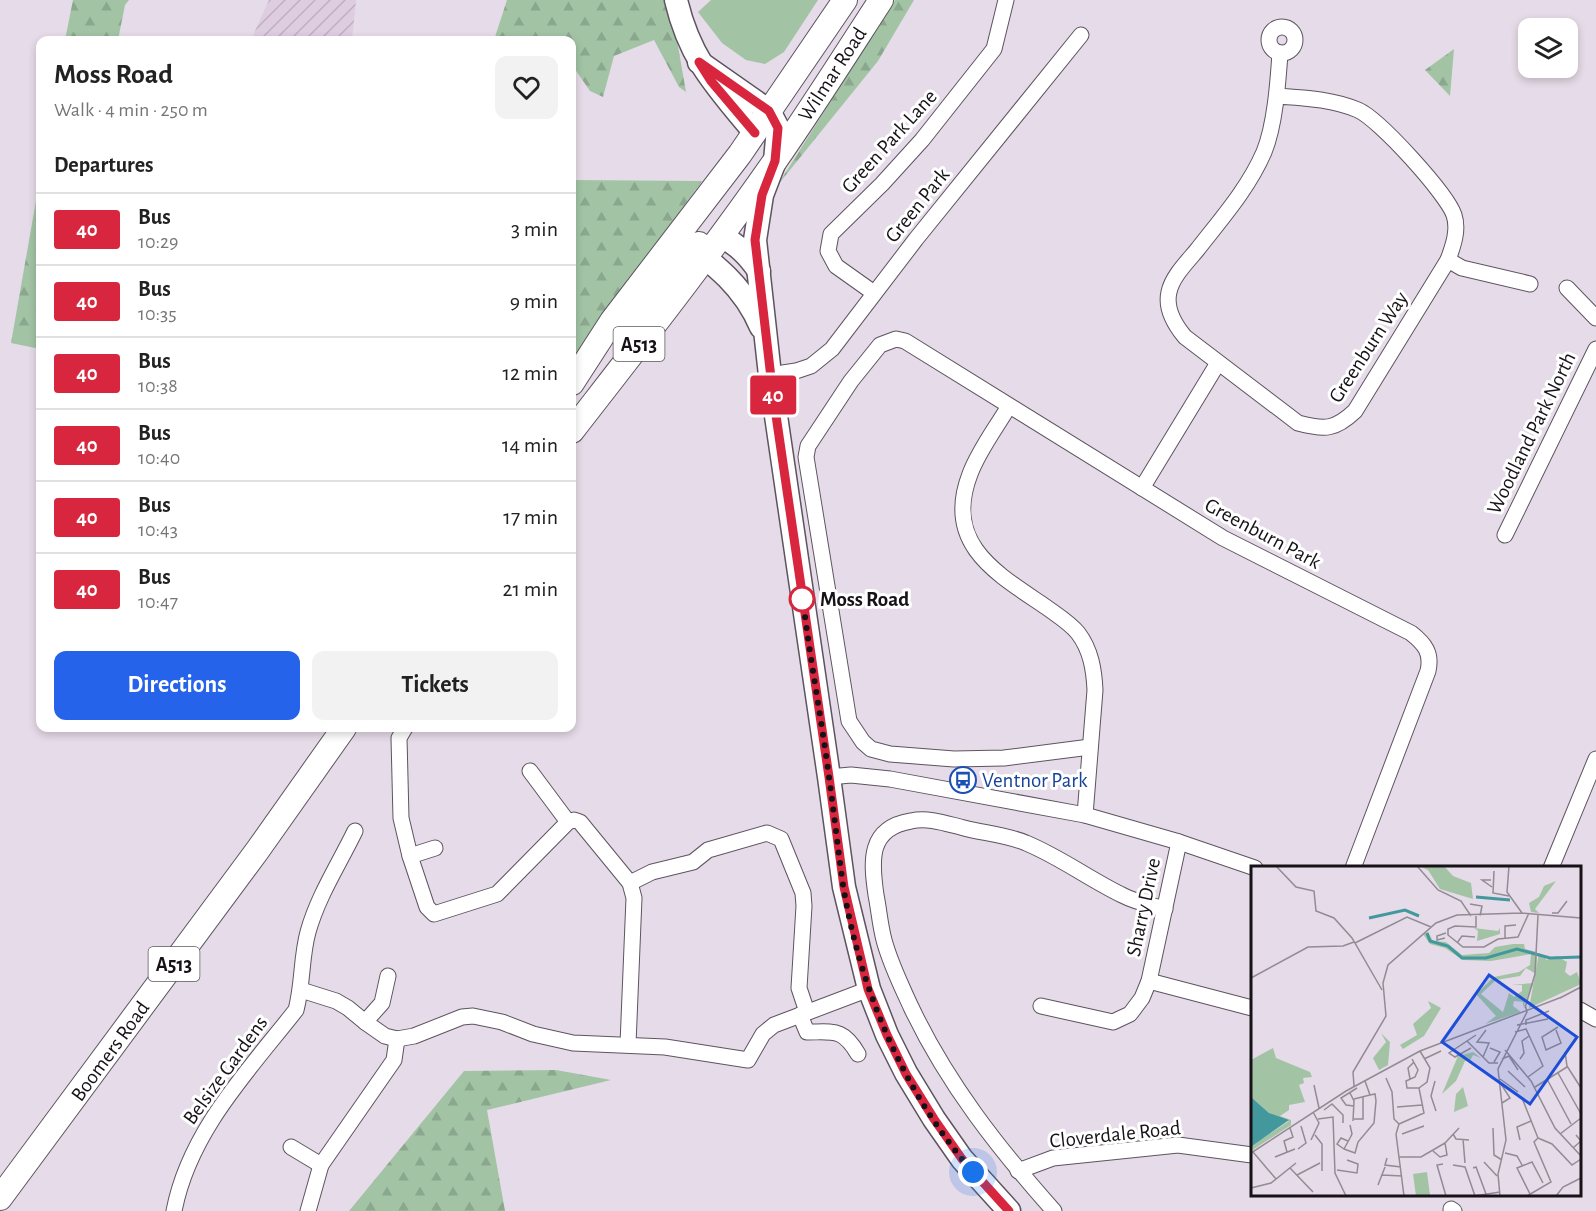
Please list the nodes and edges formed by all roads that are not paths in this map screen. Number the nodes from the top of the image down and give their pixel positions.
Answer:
1 (676, 0) edge
2 (844, 0) edge
3 (866, 0) edge
4 (881, 0) edge
5 (1006, 0) edge
6 (1081, 35) dead end
7 (1280, 53) dead end
8 (699, 62) junction
9 (1277, 96) junction
10 (773, 119) junction
11 (755, 133) junction
12 (775, 161) junction
13 (687, 222) junction
14 (721, 236) junction
15 (700, 251) junction
16 (1448, 260) junction
17 (759, 272) junction
18 (1530, 284) dead end
19 (1567, 288) dead end
20 (874, 293) junction
21 (1596, 318) edge
22 (767, 340) junction
23 (1596, 349) edge
24 (1218, 363) junction
25 (770, 375) junction
26 (576, 378) edge
27 (576, 380) edge
28 (1009, 406) junction
29 (576, 425) edge
30 (1142, 488) junction
31 (1504, 535) dead end
32 (341, 732) edge
33 (403, 732) edge
34 (1090, 747) junction
35 (1594, 768) edge
36 (530, 771) dead end
37 (829, 777) junction
38 (1084, 815) junction
39 (568, 822) junction
40 (355, 831) dead end
41 (1179, 842) junction
42 (435, 848) dead end
43 (410, 856) junction
44 (1252, 866) edge
45 (1353, 866) edge
46 (1551, 866) edge
47 (630, 883) junction
48 (1165, 909) junction
49 (388, 976) dead end
50 (1149, 981) junction
51 (868, 989) junction
52 (301, 990) junction
53 (1041, 1006) dead end
54 (1251, 1008) edge
55 (1581, 1012) edge
56 (804, 1013) junction
57 (1596, 1019) edge
58 (365, 1022) junction
59 (397, 1039) junction
60 (628, 1044) junction
61 (858, 1054) dead end
62 (291, 1147) dead end
63 (1251, 1155) edge
64 (321, 1165) junction
65 (1018, 1171) junction
66 (0, 1198) edge
67 (174, 1211) edge
68 (308, 1211) edge
69 (1009, 1211) edge
70 (1054, 1211) edge

1 - 8 street
2 - 10 main road, Wilmar Road
3 - 10 main road
4 - 12 main road, Wilmar Road / A513
5 - 20 street, Green Park Lane
6 - 20 street, Green Park
7 - 9 street, Greenburn Way
8 - 10 street
8 - 11 street
9 - 16 street, Greenburn Way
9 - 24 street, Greenburn Way
10 - 11 main road
10 - 12 street
11 - 13 main road, A513
12 - 14 main road, Wilmar Road / A513
12 - 17 street
13 - 15 street
13 - 26 main road, A513
14 - 15 main road, A513
14 - 17 street
15 - 22 street
15 - 27 main road, A513
15 - 29 main road, A513
16 - 18 street
16 - 24 street, Greenburn Way
17 - 22 street
19 - 21 street
20 - 25 street, Green Park
22 - 25 street
23 - 31 street, Woodland Park North
24 - 30 street
25 - 37 street
28 - 30 street, Greenburn Park
28 - 34 street
28 - 34 street, Greenburn Park
30 - 45 street, Greenburn Park
32 - 66 main road, Boomers Road / A513
33 - 43 street
34 - 38 street
35 - 46 street
36 - 39 street
37 - 38 street
37 - 51 street
38 - 41 street
39 - 43 street
39 - 47 street
40 - 52 street, Belsize Gardens
41 - 44 street
41 - 48 street, Sharry Drive
42 - 43 street
47 - 56 street
47 - 60 street
48 - 50 street, Sharry Drive
48 - 65 street
49 - 58 street
50 - 53 street, Sharry Drive
50 - 54 street, Sharry Drive
51 - 56 street
51 - 69 street
52 - 58 street
52 - 67 street, Belsize Gardens
55 - 57 street
56 - 60 street
56 - 61 street
58 - 59 street
59 - 60 street
59 - 64 street
62 - 64 street
63 - 65 street, Cloverdale Road
64 - 68 street
65 - 70 street

